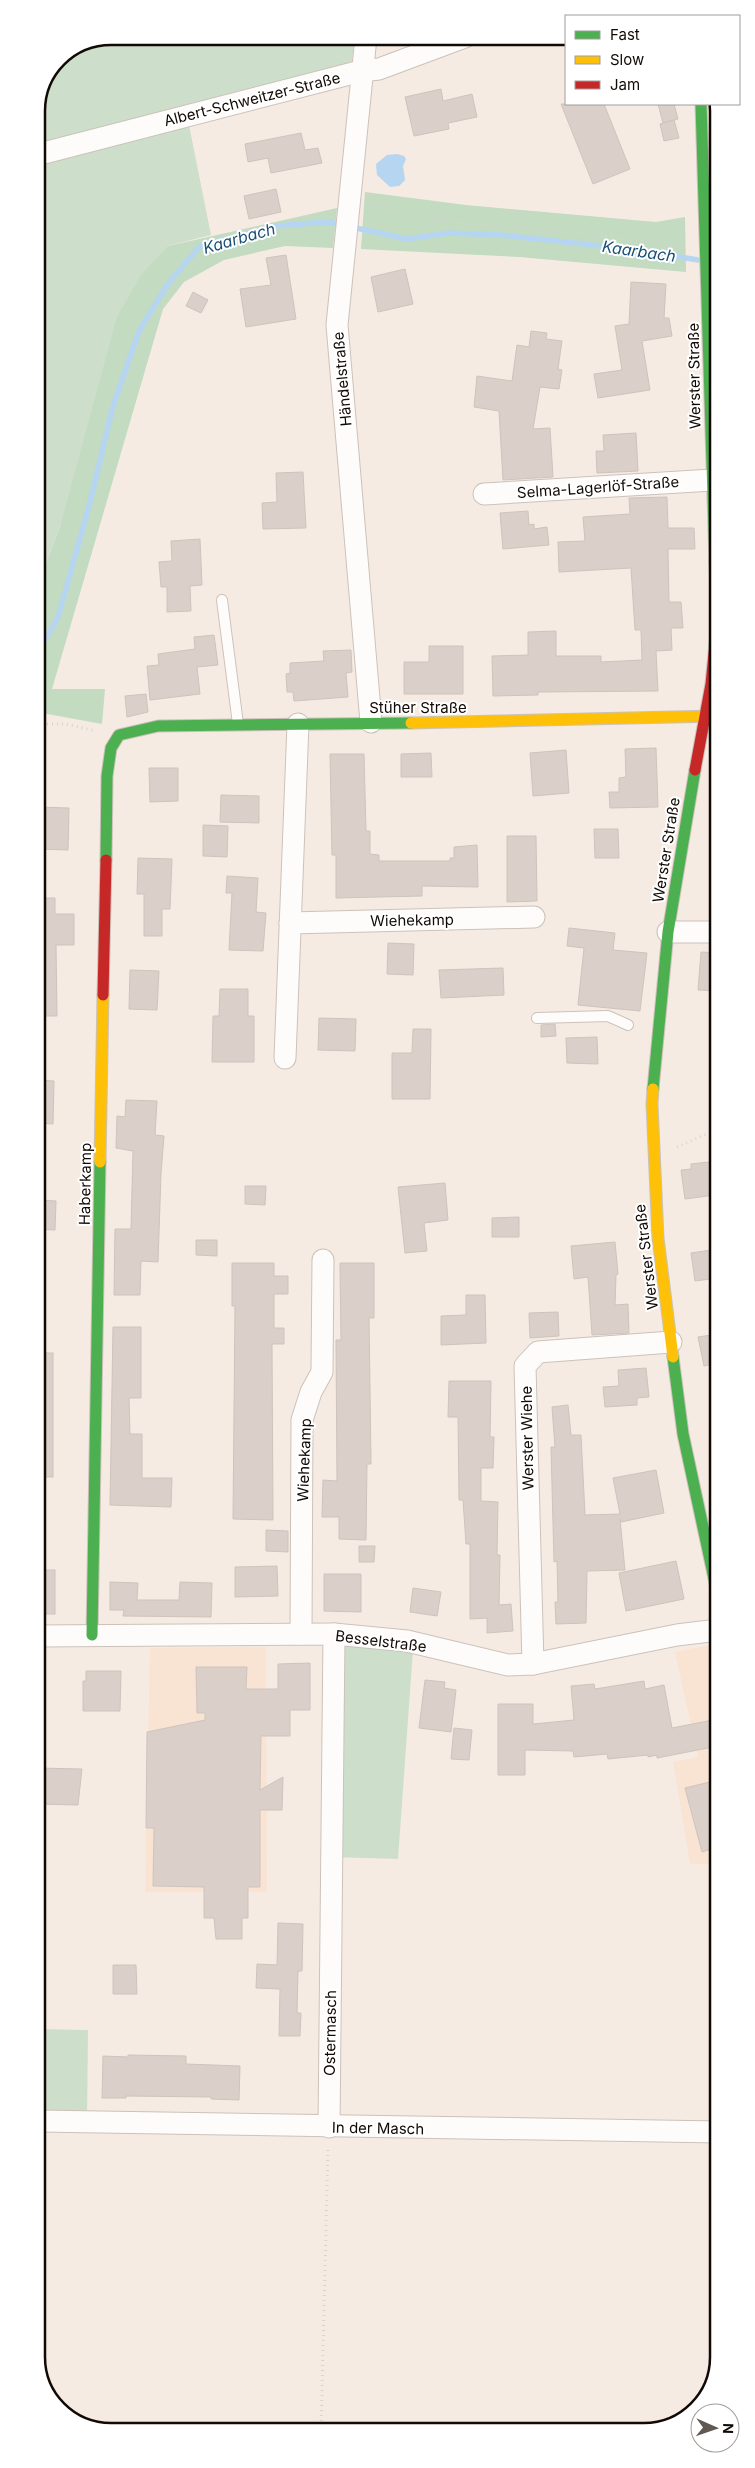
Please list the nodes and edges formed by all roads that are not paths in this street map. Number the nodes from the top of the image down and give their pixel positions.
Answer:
1 (365, 45) edge
2 (444, 45) edge
3 (361, 71) junction
4 (701, 105) edge
5 (45, 153) edge
6 (710, 399) edge
7 (710, 480) edge
8 (484, 494) dead end
9 (222, 600) dead end
10 (710, 678) edge
11 (705, 717) junction
12 (710, 717) edge
13 (371, 722) junction
14 (298, 724) junction
15 (239, 725) junction
16 (119, 735) joint
17 (534, 917) dead end
18 (290, 923) junction
19 (668, 932) junction
20 (710, 932) edge
21 (537, 1018) dead end
22 (628, 1025) dead end
23 (285, 1058) dead end
24 (322, 1260) dead end
25 (672, 1342) junction
26 (710, 1560) edge
27 (710, 1631) edge
28 (301, 1634) junction
29 (334, 1634) junction
30 (92, 1635) junction
31 (45, 1636) edge
32 (533, 1664) junction
33 (45, 2121) edge
34 (328, 2127) junction
35 (710, 2132) edge

1 - 3 street, Händelstraße
2 - 3 street, Albert-Schweitzer-Straße
3 - 5 street, Albert-Schweitzer-Straße
3 - 13 street, Händelstraße
4 - 6 street, Werster Straße
7 - 8 street, Selma-Lagerlöf-Straße
9 - 15 lane
10 - 11 street, Werster Straße
11 - 12 street, Stüher Straße
11 - 13 street, Stüher Straße
11 - 19 street, Werster Straße
13 - 14 street, Stüher Straße
14 - 15 street, Stüher Straße
14 - 18 street
15 - 16 street, Stüher Straße
16 - 30 street, Haberkamp
17 - 18 street, Wiehekamp
18 - 23 street
19 - 20 street
19 - 25 street, Werster Straße
21 - 22 lane
24 - 28 street, Wiehekamp
25 - 26 street, Werster Straße
25 - 32 street, Werster Wiehe
27 - 32 street, Besselstraße
28 - 29 street, Besselstraße
28 - 30 street, Besselstraße
29 - 32 street, Besselstraße
29 - 34 street, Ostermasch
30 - 31 street, Besselstraße
33 - 34 street, In der Masch
34 - 35 street, In der Masch

